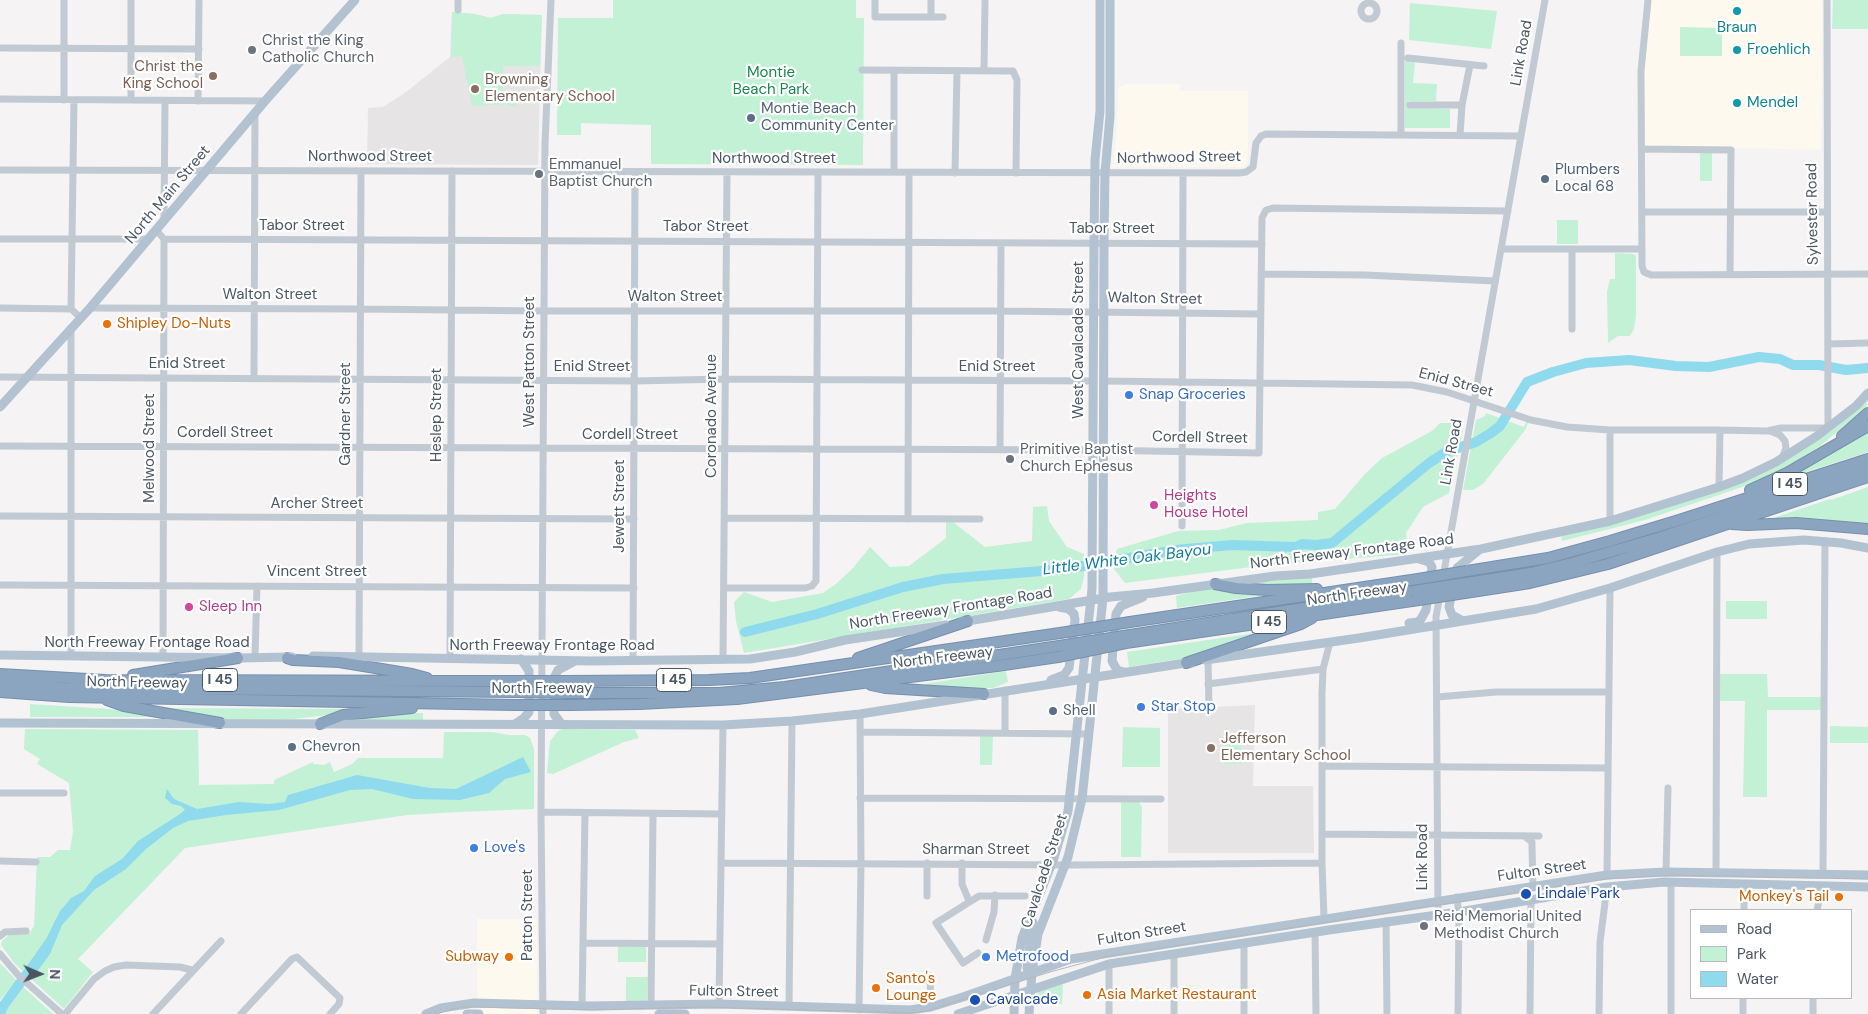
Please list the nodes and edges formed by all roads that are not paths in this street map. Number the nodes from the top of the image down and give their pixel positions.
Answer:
1 (64, 0) edge
2 (131, 0) edge
3 (199, 0) edge
4 (355, 0) edge
5 (458, 0) edge
6 (551, 0) edge
7 (875, 0) edge
8 (931, 0) edge
9 (985, 0) edge
10 (1545, 0) edge
11 (1648, 0) edge
12 (1827, 0) edge
13 (1101, 2) edge
14 (1110, 4) edge
15 (458, 10) dead end
16 (943, 17) dead end
17 (931, 18) junction
18 (1111, 43) junction
19 (1401, 43) dead end
20 (0, 48) edge
21 (64, 48) junction
22 (131, 49) junction
23 (198, 49) junction
24 (1408, 58) dead end
25 (1470, 65) junction
26 (1484, 66) dead end
27 (862, 70) dead end
28 (894, 70) junction
29 (956, 70) junction
30 (984, 70) junction
31 (1100, 91) junction
32 (1111, 91) junction
33 (0, 99) edge
34 (64, 100) junction
35 (74, 100) junction
36 (131, 100) junction
37 (165, 101) junction
38 (198, 101) junction
39 (265, 101) junction
40 (1410, 104) dead end
41 (1462, 105) junction
42 (255, 114) junction
43 (1401, 135) junction
44 (1460, 135) junction
45 (1522, 136) junction
46 (1642, 149) junction
47 (255, 169) junction
48 (0, 170) edge
49 (73, 170) junction
50 (164, 170) junction
51 (207, 170) junction
52 (361, 170) junction
53 (452, 171) junction
54 (545, 171) junction
55 (636, 172) junction
56 (727, 172) junction
57 (894, 172) junction
58 (818, 173) junction
59 (909, 173) junction
60 (955, 173) junction
61 (1016, 173) junction
62 (1095, 173) junction
63 (1105, 173) junction
64 (1183, 173) junction
65 (1508, 211) junction
66 (1642, 212) junction
67 (1731, 212) junction
68 (1826, 212) junction
69 (164, 220) junction
70 (156, 230) junction
71 (0, 239) edge
72 (72, 239) junction
73 (148, 239) junction
74 (164, 239) junction
75 (255, 239) junction
76 (361, 240) junction
77 (726, 240) junction
78 (452, 241) junction
79 (544, 242) junction
80 (635, 242) junction
81 (818, 242) junction
82 (908, 242) junction
83 (1094, 242) junction
84 (1104, 242) junction
85 (1000, 243) junction
86 (1183, 243) junction
87 (1262, 244) junction
88 (1501, 249) junction
89 (1572, 249) junction
90 (1642, 249) junction
91 (1261, 274) junction
92 (1730, 274) junction
93 (1827, 274) junction
94 (1868, 274) edge
95 (1495, 281) junction
96 (0, 308) edge
97 (71, 308) junction
98 (90, 308) junction
99 (254, 309) junction
100 (360, 309) junction
101 (164, 310) junction
102 (452, 311) junction
103 (544, 311) junction
104 (634, 311) junction
105 (726, 311) junction
106 (817, 311) junction
107 (908, 311) junction
108 (1000, 311) junction
109 (1093, 312) junction
110 (1104, 312) junction
111 (1183, 313) junction
112 (1260, 314) junction
113 (81, 318) junction
114 (71, 328) junction
115 (1572, 329) dead end
116 (1868, 343) edge
117 (1828, 347) junction
118 (0, 377) edge
119 (27, 377) junction
120 (72, 377) junction
121 (164, 378) junction
122 (254, 378) junction
123 (360, 379) junction
124 (726, 379) junction
125 (451, 380) junction
126 (544, 380) junction
127 (817, 380) junction
128 (908, 380) junction
129 (1000, 380) junction
130 (634, 381) junction
131 (1093, 381) junction
132 (1104, 381) junction
133 (1182, 383) junction
134 (1259, 383) junction
135 (1868, 393) edge
136 (1474, 401) junction
137 (0, 407) edge
138 (1868, 413) edge
139 (1868, 426) edge
140 (1828, 428) junction
141 (1610, 430) junction
142 (1720, 430) junction
143 (1767, 430) junction
144 (0, 446) edge
145 (72, 447) junction
146 (163, 447) junction
147 (360, 448) junction
148 (451, 448) junction
149 (544, 448) junction
150 (634, 448) junction
151 (725, 449) junction
152 (817, 449) junction
153 (908, 449) junction
154 (1000, 450) junction
155 (1092, 450) junction
156 (1103, 450) junction
157 (1183, 453) junction
158 (1822, 453) junction
159 (1782, 459) junction
160 (1868, 459) edge
161 (1868, 468) edge
162 (1868, 477) edge
163 (1719, 487) junction
164 (1711, 509) junction
165 (0, 516) edge
166 (72, 517) junction
167 (163, 517) junction
168 (1103, 517) junction
169 (360, 518) junction
170 (450, 518) junction
171 (726, 518) junction
172 (1093, 518) junction
173 (544, 519) junction
174 (634, 519) junction
175 (817, 519) junction
176 (908, 519) junction
177 (980, 519) dead end
178 (1610, 521) junction
179 (1727, 524) junction
180 (1182, 526) dead end
181 (1865, 530) edge
182 (1825, 541) junction
183 (1868, 548) edge
184 (1481, 549) junction
185 (1717, 552) junction
186 (1448, 554) junction
187 (1416, 558) junction
188 (1215, 584) junction
189 (0, 585) edge
190 (71, 585) junction
191 (163, 586) junction
192 (257, 586) junction
193 (360, 586) junction
194 (451, 587) junction
195 (543, 587) junction
196 (634, 588) junction
197 (725, 588) junction
198 (1363, 588) junction
199 (1466, 588) junction
200 (1610, 588) junction
201 (1152, 593) junction
202 (1413, 596) junction
203 (1103, 598) junction
204 (1091, 600) junction
205 (1055, 606) junction
206 (1320, 614) junction
207 (968, 621) junction
208 (1463, 621) junction
209 (1436, 625) junction
210 (1385, 632) junction
211 (1128, 639) junction
212 (1330, 642) junction
213 (0, 655) edge
214 (71, 656) junction
215 (163, 657) junction
216 (255, 657) junction
217 (359, 657) junction
218 (238, 658) junction
219 (287, 658) junction
220 (450, 658) junction
221 (521, 659) junction
222 (542, 659) junction
223 (578, 660) junction
224 (634, 660) junction
225 (723, 660) junction
226 (1208, 662) junction
227 (1186, 663) junction
228 (831, 667) junction
229 (1323, 669) junction
230 (1128, 672) junction
231 (0, 674) edge
232 (1095, 678) junction
233 (105, 680) junction
234 (1082, 680) junction
235 (0, 682) edge
236 (440, 682) junction
237 (865, 683) junction
238 (1050, 684) junction
239 (1208, 684) junction
240 (1006, 690) junction
241 (0, 692) edge
242 (1609, 692) junction
243 (984, 694) junction
244 (98, 697) junction
245 (1437, 697) junction
246 (1079, 700) junction
247 (431, 703) junction
248 (1208, 706) dead end
249 (860, 714) junction
250 (792, 721) junction
251 (0, 723) edge
252 (220, 723) junction
253 (320, 724) junction
254 (515, 724) junction
255 (542, 725) junction
256 (562, 725) junction
257 (723, 725) junction
258 (861, 732) junction
259 (1005, 733) junction
260 (1077, 734) junction
261 (1089, 734) junction
262 (1322, 766) junction
263 (1437, 767) junction
264 (1608, 768) junction
265 (1668, 788) dead end
266 (0, 793) edge
267 (64, 793) dead end
268 (860, 798) junction
269 (1070, 799) junction
270 (1082, 799) junction
271 (1161, 799) dead end
272 (541, 812) junction
273 (585, 813) junction
274 (653, 814) junction
275 (722, 814) junction
276 (1322, 834) junction
277 (1437, 835) junction
278 (1524, 836) junction
279 (1539, 836) dead end
280 (0, 861) edge
281 (36, 862) dead end
282 (721, 863) junction
283 (791, 863) junction
284 (927, 863) junction
285 (962, 863) junction
286 (1322, 863) junction
287 (861, 864) junction
288 (1052, 864) junction
289 (1065, 865) junction
290 (1666, 872) junction
291 (1716, 872) junction
292 (1823, 874) junction
293 (1608, 875) junction
294 (1868, 875) edge
295 (1671, 882) junction
296 (1744, 884) junction
297 (1607, 887) junction
298 (1822, 887) junction
299 (1868, 887) edge
300 (1532, 888) junction
301 (995, 895) junction
302 (927, 896) dead end
303 (1025, 896) dead end
304 (1457, 898) junction
305 (1531, 900) junction
306 (968, 901) junction
307 (1037, 902) junction
308 (1437, 902) junction
309 (1744, 909) edge
310 (1817, 909) edge
311 (1459, 912) junction
312 (1438, 914) junction
313 (1324, 918) junction
314 (1386, 921) junction
315 (26, 931) dead end
316 (1315, 932) junction
317 (0, 936) edge
318 (986, 940) dead end
319 (221, 941) dead end
320 (651, 942) junction
321 (583, 943) junction
322 (1244, 943) junction
323 (720, 944) junction
324 (978, 953) dead end
325 (1174, 954) junction
326 (0, 955) edge
327 (1109, 964) junction
328 (192, 970) junction
329 (1029, 973) junction
330 (930, 976) dead end
331 (1015, 978) junction
332 (1030, 990) junction
333 (1014, 996) junction
334 (1743, 999) edge
335 (1813, 999) edge
336 (543, 1004) junction
337 (651, 1004) junction
338 (719, 1004) junction
339 (582, 1005) junction
340 (789, 1007) junction
341 (931, 1007) junction
342 (859, 1010) junction
343 (332, 1012) edge
344 (64, 1014) edge
345 (153, 1014) edge
346 (241, 1014) edge
347 (426, 1014) edge
348 (467, 1014) edge
349 (479, 1014) edge
350 (542, 1014) edge
351 (659, 1014) edge
352 (685, 1014) edge
353 (958, 1014) edge
354 (1014, 1014) edge
355 (1029, 1014) edge
356 (1109, 1014) edge
357 (1174, 1014) edge
358 (1244, 1014) edge
359 (1316, 1014) edge
360 (1387, 1014) edge
361 (1458, 1014) edge
362 (1530, 1014) edge
363 (1600, 1014) edge
364 (1671, 1014) edge
365 (1743, 1014) edge
366 (1813, 1014) edge

1 - 21 street
2 - 22 street
3 - 23 street
4 - 39 main road, North Main Street
5 - 15 street
6 - 54 street, West Patton Street
7 - 17 street
8 - 17 street
9 - 30 street
10 - 45 street, Link Road
11 - 46 street
12 - 68 street, Sylvester Road
13 - 14 main road
13 - 18 main road
13 - 31 main road, West Cavalcade Street
14 - 18 main road, West Cavalcade Street
16 - 17 street
18 - 32 main road, West Cavalcade Street
19 - 43 street
20 - 21 street
21 - 22 street
21 - 34 street
22 - 23 street
22 - 36 street
23 - 38 street
24 - 25 street
25 - 26 street
25 - 41 street
27 - 28 street
28 - 29 street
28 - 57 street
29 - 30 street
29 - 60 street
30 - 61 street
31 - 32 main road
31 - 62 main road, West Cavalcade Street
32 - 63 main road, West Cavalcade Street
33 - 34 street
34 - 35 street
35 - 36 street
35 - 49 street
36 - 37 street
37 - 38 street
37 - 50 street
38 - 39 street
39 - 42 main road, North Main Street
40 - 41 street
41 - 44 street
42 - 47 street
42 - 51 main road, North Main Street
43 - 44 street, Northwood Street
43 - 64 street, Northwood Street
44 - 45 street, Northwood Street
45 - 65 street, Link Road
46 - 66 street
46 - 67 street
47 - 51 street, Northwood Street
47 - 52 street, Northwood Street
47 - 75 street
48 - 49 street, Northwood Street
49 - 50 street, Northwood Street
49 - 72 street
50 - 51 street, Northwood Street
50 - 69 street
51 - 69 main road, North Main Street
52 - 53 street, Northwood Street
52 - 76 street, Gardner Street
53 - 54 street, Northwood Street
53 - 78 street, Heslep Street
54 - 55 street, Northwood Street
54 - 79 street, West Patton Street
55 - 56 street, Northwood Street
55 - 80 street, Jewett Street
56 - 58 street, Northwood Street
56 - 77 street, Coronado Avenue
57 - 58 street, Northwood Street
57 - 59 street, Northwood Street
58 - 81 street
59 - 60 street, Northwood Street
59 - 82 street
60 - 61 street, Northwood Street
61 - 62 street, Northwood Street
62 - 63 street, Northwood Street
62 - 83 main road, West Cavalcade Street
63 - 64 street, Northwood Street
63 - 84 main road, West Cavalcade Street
64 - 86 street
65 - 87 street
65 - 88 street, Link Road
66 - 67 street
66 - 90 street
67 - 68 street
67 - 92 street
68 - 93 street, Sylvester Road
69 - 70 main road, North Main Street
70 - 73 main road, North Main Street
70 - 74 street
71 - 72 street
72 - 73 street
72 - 97 street
73 - 98 main road, North Main Street
74 - 75 street, Tabor Street
74 - 101 street, Melwood Street
75 - 76 street, Tabor Street
75 - 99 street
76 - 78 street, Tabor Street
76 - 100 street, Gardner Street
77 - 80 street, Tabor Street
77 - 81 street, Tabor Street
77 - 105 street, Coronado Avenue
78 - 79 street, Tabor Street
78 - 102 street, Heslep Street
79 - 80 street, Tabor Street
79 - 103 street, West Patton Street
80 - 104 street, Jewett Street
81 - 82 street, Tabor Street
81 - 106 street
82 - 85 street, Tabor Street
82 - 107 street
83 - 84 street, Tabor Street
83 - 85 street, Tabor Street
83 - 109 main road, West Cavalcade Street
84 - 86 street, Tabor Street
84 - 110 main road, West Cavalcade Street
85 - 108 street
86 - 87 street, Tabor Street
86 - 111 street
87 - 91 street
88 - 89 street
88 - 95 street, Link Road
89 - 90 street
89 - 115 street
90 - 92 street
91 - 95 street
91 - 112 street
92 - 93 street
93 - 94 street
93 - 117 street, Sylvester Road
95 - 136 street, Link Road
96 - 97 street
97 - 113 street
98 - 101 street, Walton Street
98 - 113 main road, North Main Street
99 - 100 street, Walton Street
99 - 101 street, Walton Street
99 - 122 street
100 - 102 street, Walton Street
100 - 123 street, Gardner Street
101 - 121 street, Melwood Street
102 - 103 street, Walton Street
102 - 125 street, Heslep Street
103 - 104 street, Walton Street
103 - 126 street, West Patton Street
104 - 105 street, Walton Street
104 - 130 street, Jewett Street
105 - 106 street, Walton Street
105 - 124 street, Coronado Avenue
106 - 107 street, Walton Street
106 - 127 street
107 - 108 street, Walton Street
107 - 128 street
108 - 109 street, Walton Street
108 - 129 street
109 - 110 street, Walton Street
109 - 131 main road, West Cavalcade Street
110 - 111 street, Walton Street
110 - 132 main road, West Cavalcade Street
111 - 112 street, Walton Street
111 - 133 street
112 - 134 street
113 - 114 main road, North Main Street
114 - 119 main road, North Main Street
114 - 120 street
116 - 117 street
117 - 140 street, Sylvester Road
118 - 119 street, Enid Street
119 - 120 street, Enid Street
119 - 137 main road, North Main Street
120 - 121 street, Enid Street
120 - 145 street
121 - 122 street, Enid Street
121 - 146 street, Melwood Street
122 - 123 street, Enid Street
123 - 125 street, Enid Street
123 - 147 street, Gardner Street
124 - 127 street, Enid Street
124 - 130 street, Enid Street
124 - 151 street, Coronado Avenue
125 - 126 street, Enid Street
125 - 148 street, Heslep Street
126 - 130 street, Enid Street
126 - 149 street, West Patton Street
127 - 128 street, Enid Street
127 - 152 street
128 - 129 street, Enid Street
128 - 153 street
129 - 131 street, Enid Street
129 - 154 street
130 - 150 street, Jewett Street
131 - 155 main road, West Cavalcade Street
132 - 133 street, Enid Street
132 - 156 main road, West Cavalcade Street
133 - 134 street, Enid Street
133 - 157 street
134 - 136 street, Enid Street
134 - 157 street, Cordell Street
135 - 140 main road, North Freeway Frontage Road
136 - 141 street, Enid Street
136 - 186 street, Link Road
138 - 158 highway
139 - 158 highway
140 - 143 street, Enid Street
140 - 159 main road, North Freeway Frontage Road
141 - 142 street, Enid Street
141 - 178 street
142 - 143 street, Enid Street
142 - 163 street
143 - 159 street
144 - 145 street, Cordell Street
145 - 146 street, Cordell Street
145 - 166 street
146 - 147 street, Cordell Street
146 - 167 street, Melwood Street
147 - 148 street, Cordell Street
147 - 169 street, Gardner Street
148 - 149 street, Cordell Street
148 - 170 street, Heslep Street
149 - 150 street, Cordell Street
149 - 173 street, West Patton Street
150 - 151 street, Cordell Street
150 - 174 street, Jewett Street
151 - 152 street, Cordell Street
151 - 171 street, Coronado Avenue
152 - 153 street, Cordell Street
152 - 175 street
153 - 154 street, Cordell Street
153 - 176 street
154 - 155 street, Cordell Street
155 - 156 street, Cordell Street
155 - 172 main road, West Cavalcade Street
156 - 157 street, Cordell Street
156 - 168 main road, West Cavalcade Street
157 - 180 street
158 - 164 highway
159 - 163 main road, North Freeway Frontage Road
160 - 164 highway, North Freeway / I 45
161 - 199 highway, North Freeway
162 - 179 highway, North Freeway / I 45
163 - 178 main road, North Freeway Frontage Road
164 - 198 highway, North Freeway / I 45, bridge
165 - 166 street, Archer Street
166 - 167 street, Archer Street
166 - 190 street
167 - 169 street, Archer Street
167 - 191 street, Melwood Street
168 - 172 main road
168 - 203 main road, West Cavalcade Street
169 - 170 street, Archer Street
169 - 193 street, Gardner Street
170 - 173 street, Archer Street
170 - 194 street, Heslep Street
171 - 175 street
171 - 197 street, Coronado Avenue
172 - 204 main road, West Cavalcade Street
173 - 174 street, Archer Street
173 - 195 street, West Patton Street
174 - 196 street, Jewett Street
175 - 176 street
175 - 197 street
176 - 177 street
178 - 184 main road, North Freeway Frontage Road
179 - 181 highway
179 - 199 highway, North Freeway / I 45
182 - 183 main road
182 - 185 main road
182 - 292 street
184 - 186 main road, North Freeway Frontage Road
184 - 208 main road
185 - 200 main road
185 - 291 street
186 - 187 main road, North Freeway Frontage Road
186 - 209 street, Link Road
187 - 188 main road, North Freeway Frontage Road
187 - 210 main road
188 - 198 highway
188 - 201 main road, North Freeway Frontage Road
189 - 190 street, Vincent Street
190 - 191 street, Vincent Street
190 - 214 street
191 - 192 street, Vincent Street
191 - 215 street, Melwood Street
192 - 193 street, Vincent Street
192 - 216 street
193 - 194 street, Vincent Street
193 - 217 street, Gardner Street
194 - 195 street, Vincent Street
194 - 220 street, Heslep Street
195 - 196 street, Vincent Street
195 - 222 street, West Patton Street
196 - 224 street, Jewett Street
197 - 225 street, Coronado Avenue
198 - 228 highway, North Freeway / I 45, bridge
199 - 202 highway, North Freeway / I 45, bridge
200 - 208 main road
200 - 242 street
201 - 203 main road, North Freeway Frontage Road
201 - 230 main road
202 - 206 highway, North Freeway / I 45
202 - 211 highway, North Freeway
203 - 204 main road, North Freeway Frontage Road
203 - 232 main road, West Cavalcade Street
204 - 205 main road, North Freeway Frontage Road
204 - 234 main road, West Cavalcade Street
205 - 207 main road, North Freeway Frontage Road
205 - 238 main road
206 - 211 highway, North Freeway / I 45
206 - 227 highway
207 - 225 main road, North Freeway Frontage Road
207 - 228 highway
208 - 209 main road
209 - 210 main road
209 - 245 street, Link Road
210 - 212 main road
211 - 235 highway, North Freeway, bridge
211 - 237 highway, North Freeway / I 45, bridge
212 - 226 main road
212 - 229 street
213 - 214 main road, North Freeway Frontage Road
214 - 215 main road, North Freeway Frontage Road
215 - 218 main road, North Freeway Frontage Road
216 - 218 main road, North Freeway Frontage Road
216 - 219 main road, North Freeway Frontage Road
217 - 219 main road, North Freeway Frontage Road
217 - 220 main road, North Freeway Frontage Road
218 - 233 highway
219 - 236 highway
220 - 221 main road, North Freeway Frontage Road
221 - 222 main road, North Freeway Frontage Road
221 - 254 main road
222 - 223 main road, North Freeway Frontage Road
222 - 255 street, West Patton Street
223 - 224 main road, North Freeway Frontage Road
223 - 256 main road
224 - 225 main road, North Freeway Frontage Road
226 - 227 main road
226 - 239 street
227 - 230 main road
228 - 236 highway, North Freeway / I 45, bridge
229 - 239 street
229 - 262 street
230 - 232 main road
231 - 233 highway, North Freeway / I 45
232 - 234 main road
232 - 261 main road, Cavalcade Street
233 - 236 highway, North Freeway / I 45
234 - 238 main road
234 - 246 main road, Cavalcade Street
237 - 243 highway
237 - 247 highway, North Freeway / I 45, bridge
238 - 240 main road
238 - 246 main road
239 - 248 street
240 - 243 main road
240 - 259 street
241 - 244 highway, North Freeway / I 45
242 - 245 street
242 - 264 street
243 - 249 main road
244 - 247 highway, North Freeway / I 45
244 - 252 highway
245 - 263 street, Link Road
246 - 260 main road, Cavalcade Street
247 - 253 highway
249 - 250 main road
249 - 258 street
250 - 257 main road
250 - 283 street
251 - 252 main road
252 - 253 main road
253 - 254 main road
254 - 255 main road
255 - 256 main road
255 - 272 street, Patton Street
256 - 257 main road
257 - 275 street
258 - 259 street
258 - 268 street
259 - 260 street
260 - 261 street
260 - 269 main road, Cavalcade Street
261 - 270 main road, Cavalcade Street
262 - 263 street
262 - 276 street
263 - 264 street
263 - 277 street, Link Road
264 - 293 street
265 - 290 street
266 - 267 street
268 - 269 street
268 - 287 street
269 - 270 street
269 - 288 main road, Cavalcade Street
270 - 271 street
270 - 289 main road, Cavalcade Street
272 - 273 street
272 - 336 street, Patton Street
273 - 274 street
273 - 321 street
274 - 275 street
274 - 320 street
275 - 282 street
276 - 277 street
276 - 286 street
277 - 278 street
277 - 308 street, Link Road
278 - 279 street
278 - 300 street
280 - 281 street
282 - 283 street, Sharman Street
282 - 323 street
283 - 287 street, Sharman Street
283 - 340 street
284 - 285 street, Sharman Street
284 - 287 street, Sharman Street
284 - 302 street
285 - 288 street, Sharman Street
285 - 306 street
286 - 289 street, Sharman Street
286 - 313 street
287 - 342 street
288 - 289 street, Sharman Street
288 - 307 main road, Cavalcade Street
289 - 329 main road, Cavalcade Street
290 - 291 main road, Fulton Street
290 - 293 main road, Fulton Street
291 - 292 main road, Fulton Street
292 - 294 main road, Fulton Street
293 - 300 main road, Fulton Street
295 - 296 main road, Fulton Street
295 - 297 main road, Fulton Street
295 - 364 street
296 - 298 main road, Fulton Street
296 - 309 street
297 - 305 main road, Fulton Street
297 - 363 street
298 - 299 main road, Fulton Street
298 - 310 street
300 - 304 main road, Fulton Street
301 - 303 street
301 - 306 street
301 - 318 street
304 - 308 main road, Fulton Street
304 - 311 street
305 - 311 main road, Fulton Street
305 - 362 street
306 - 324 street
307 - 329 main road
307 - 331 main road, Cavalcade Street
308 - 312 street, Link Road
308 - 313 main road, Fulton Street
311 - 312 main road, Fulton Street
311 - 361 street
312 - 314 main road, Fulton Street
313 - 329 main road, Fulton Street
314 - 316 main road, Fulton Street
314 - 360 street
315 - 317 street
316 - 322 main road, Fulton Street
316 - 359 street
319 - 328 street
320 - 321 street
320 - 323 street
320 - 337 street
321 - 339 street
322 - 325 main road, Fulton Street
322 - 358 street
323 - 338 street
325 - 327 main road, Fulton Street
325 - 357 street
326 - 344 street
327 - 332 main road, Fulton Street
327 - 356 street
328 - 344 street
328 - 345 street
329 - 331 main road, Fulton Street
329 - 332 main road
330 - 341 street
331 - 333 main road, Cavalcade Street
331 - 341 main road, Fulton Street
332 - 333 main road, Fulton Street
332 - 355 main road
333 - 353 main road, Fulton Street
333 - 354 main road, Cavalcade Street
334 - 365 street
335 - 366 street
336 - 339 main road, Fulton Street
336 - 347 main road, Fulton Street
336 - 350 street, Patton Street
337 - 338 main road, Fulton Street
337 - 339 main road, Fulton Street
338 - 340 main road, Fulton Street
340 - 342 main road, Fulton Street
341 - 342 main road, Fulton Street
343 - 346 street
348 - 349 main road
351 - 352 main road, Fulton Street

